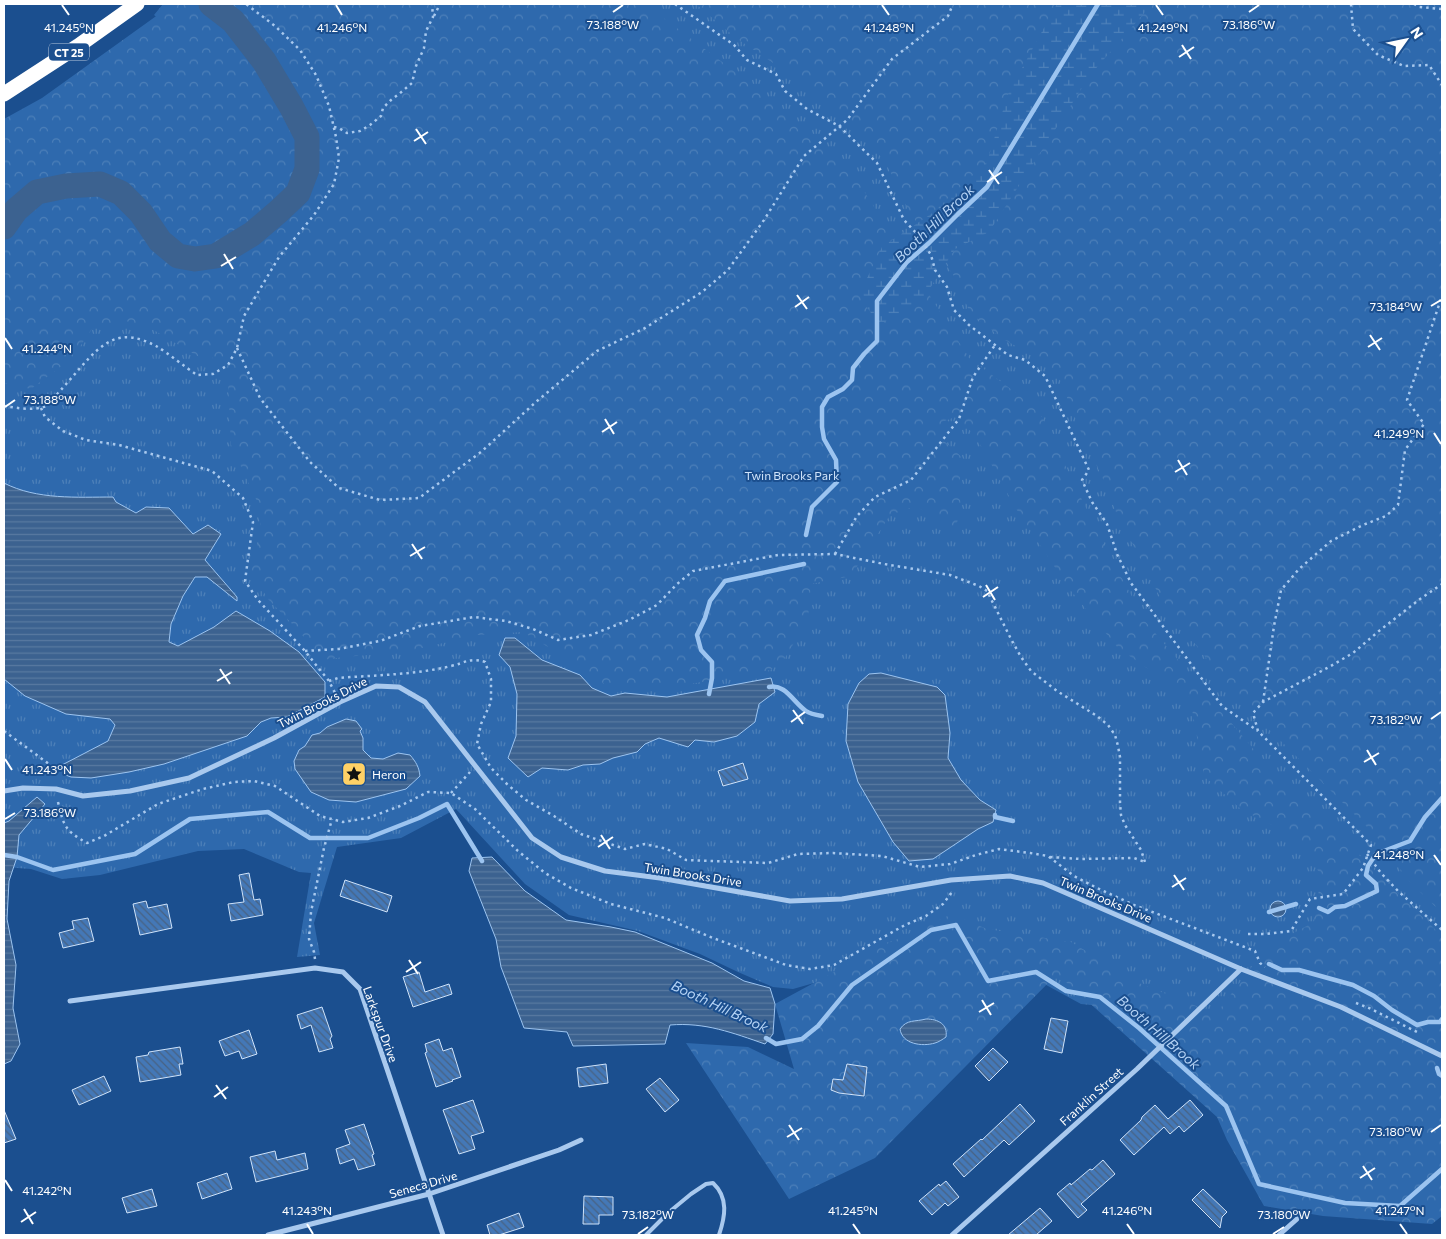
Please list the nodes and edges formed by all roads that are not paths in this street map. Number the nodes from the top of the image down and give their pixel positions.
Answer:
1 (134, 6) edge
2 (4, 94) edge
3 (4, 791) edge
4 (1241, 969) junction
5 (70, 1001) dead end
6 (1442, 1056) edge
7 (581, 1140) dead end
8 (429, 1194) junction
9 (1297, 1219) dead end
10 (268, 1235) edge
11 (443, 1235) edge
12 (646, 1235) edge
13 (719, 1235) edge
14 (952, 1235) edge
15 (1279, 1235) edge

1 - 2 highway, CT 25
3 - 4 street, Twin Brooks Drive
4 - 6 street, Twin Brooks Drive
4 - 14 street, Franklin Street
5 - 8 street, Larkspur Drive
7 - 8 street, Seneca Drive
8 - 10 street, Seneca Drive
8 - 11 street, Larkspur Drive
9 - 15 street
12 - 13 lane

